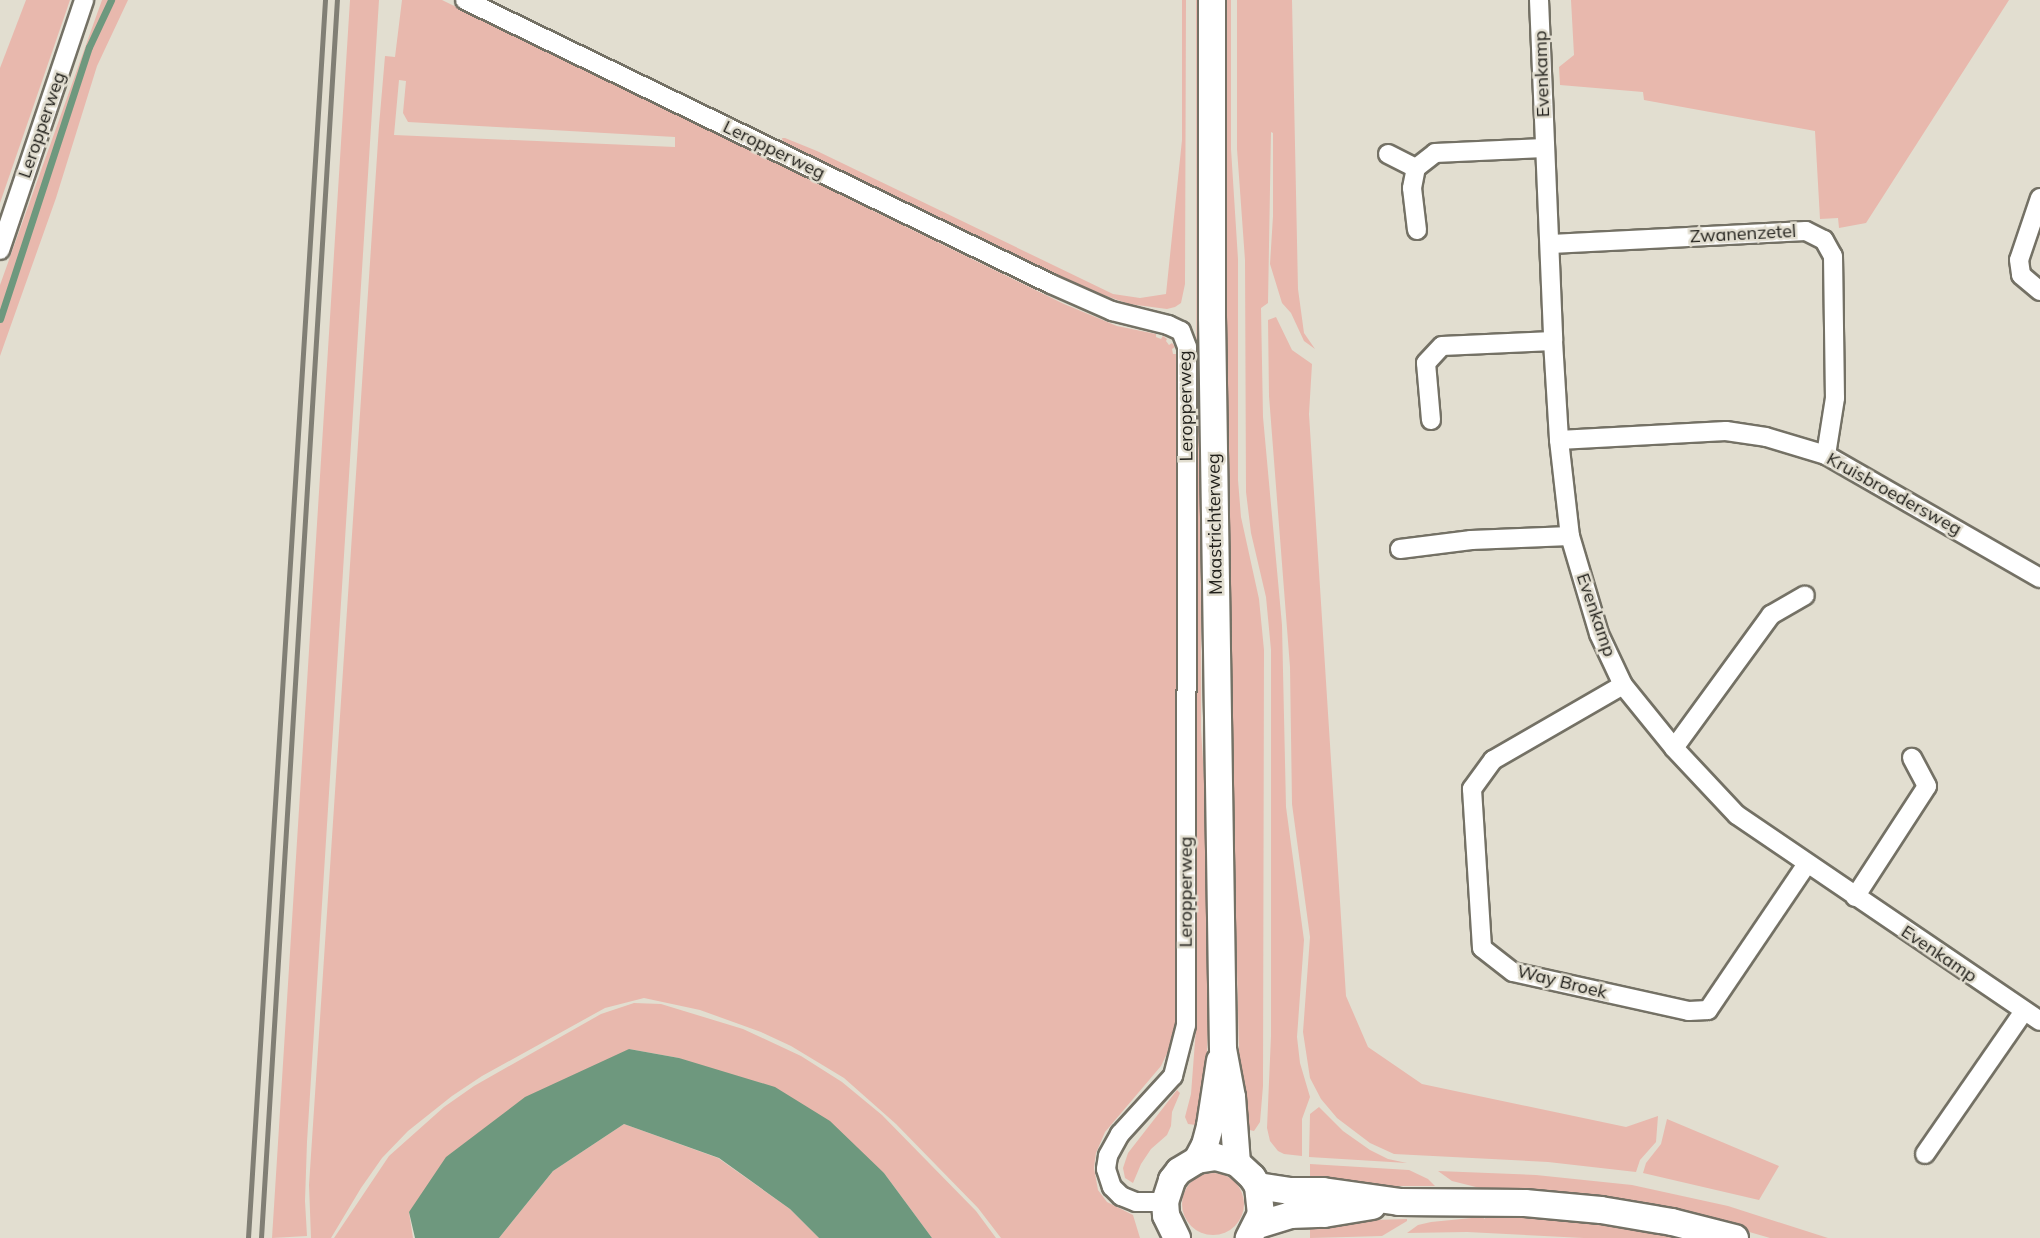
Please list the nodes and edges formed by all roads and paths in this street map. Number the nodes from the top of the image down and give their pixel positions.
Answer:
1 (84, 0) edge
2 (465, 0) edge
3 (1212, 0) edge
4 (1539, 0) edge
5 (1544, 148) junction
6 (1388, 154) dead end
7 (1416, 168) junction
8 (2040, 198) edge
9 (1417, 230) dead end
10 (1551, 244) junction
11 (0, 250) edge
12 (2040, 291) edge
13 (1553, 341) junction
14 (1431, 420) dead end
15 (1559, 440) junction
16 (1826, 454) junction
17 (1570, 536) junction
18 (1400, 549) dead end
19 (2040, 578) edge
20 (1805, 595) dead end
21 (1623, 685) junction
22 (1674, 748) junction
23 (1912, 758) dead end
24 (1807, 864) junction
25 (1855, 897) junction
26 (2024, 1011) junction
27 (2040, 1021) edge
28 (1223, 1049) junction
29 (1925, 1154) dead end
30 (1197, 1160) junction
31 (1238, 1163) junction
32 (1258, 1186) junction
33 (1399, 1202) junction
34 (1165, 1203) junction
35 (1253, 1231) edge
36 (1177, 1238) edge
37 (1735, 1238) edge

1 - 11 street, Leropperweg
2 - 34 street, Leropperweg
3 - 28 main road, Maastrichterweg
4 - 5 street, Evenkamp
5 - 7 street
5 - 10 street, Evenkamp
6 - 7 street
7 - 9 street
8 - 12 street
10 - 13 street, Evenkamp
10 - 16 street, Zwanenzetel
13 - 14 street
13 - 15 street, Evenkamp
15 - 16 street, Kruisbroedersweg
15 - 17 street, Evenkamp
16 - 19 street, Kruisbroedersweg
17 - 18 street
17 - 21 street, Evenkamp
20 - 22 street
21 - 22 street, Evenkamp
21 - 24 street, Way Broek
22 - 24 street, Evenkamp
23 - 25 street
24 - 25 street, Evenkamp
25 - 26 street, Evenkamp
26 - 27 street, Evenkamp
26 - 29 street
28 - 30 main road, Maastrichterweg
28 - 31 main road, Maastrichterweg
30 - 31 main road
30 - 34 main road
31 - 32 main road
32 - 33 main road
32 - 35 main road
33 - 35 main road
33 - 37 main road
34 - 36 main road

